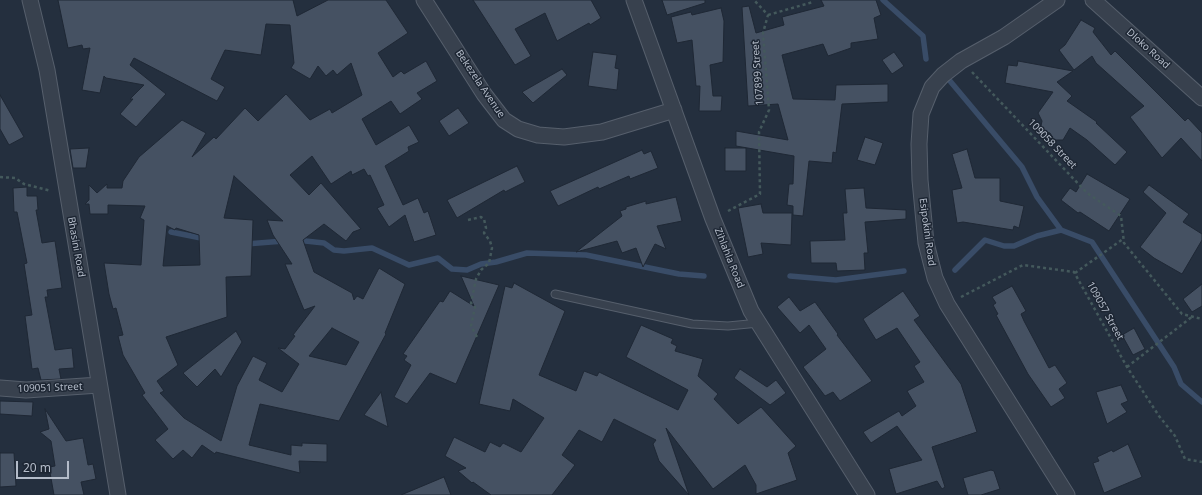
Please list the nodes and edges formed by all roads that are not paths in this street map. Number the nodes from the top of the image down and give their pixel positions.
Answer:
1 (30, 0) edge
2 (424, 0) edge
3 (634, 0) edge
4 (1057, 0) edge
5 (1093, 0) edge
6 (1202, 98) edge
7 (674, 110) junction
8 (555, 294) dead end
9 (759, 323) junction
10 (99, 385) junction
11 (0, 388) edge
12 (118, 495) edge
13 (867, 495) edge
14 (1067, 495) edge

1 - 10 street, Bhasini Road
2 - 7 street, Bekezela Avenue
3 - 7 street, Zihlahla Road
4 - 14 street, Esipokini Road
5 - 6 street, Dloko Road
7 - 9 street, Zihlahla Road
8 - 9 lane
9 - 13 street, Zihlahla Road
10 - 11 street, 109051 Street
10 - 12 street, Bhasini Road

